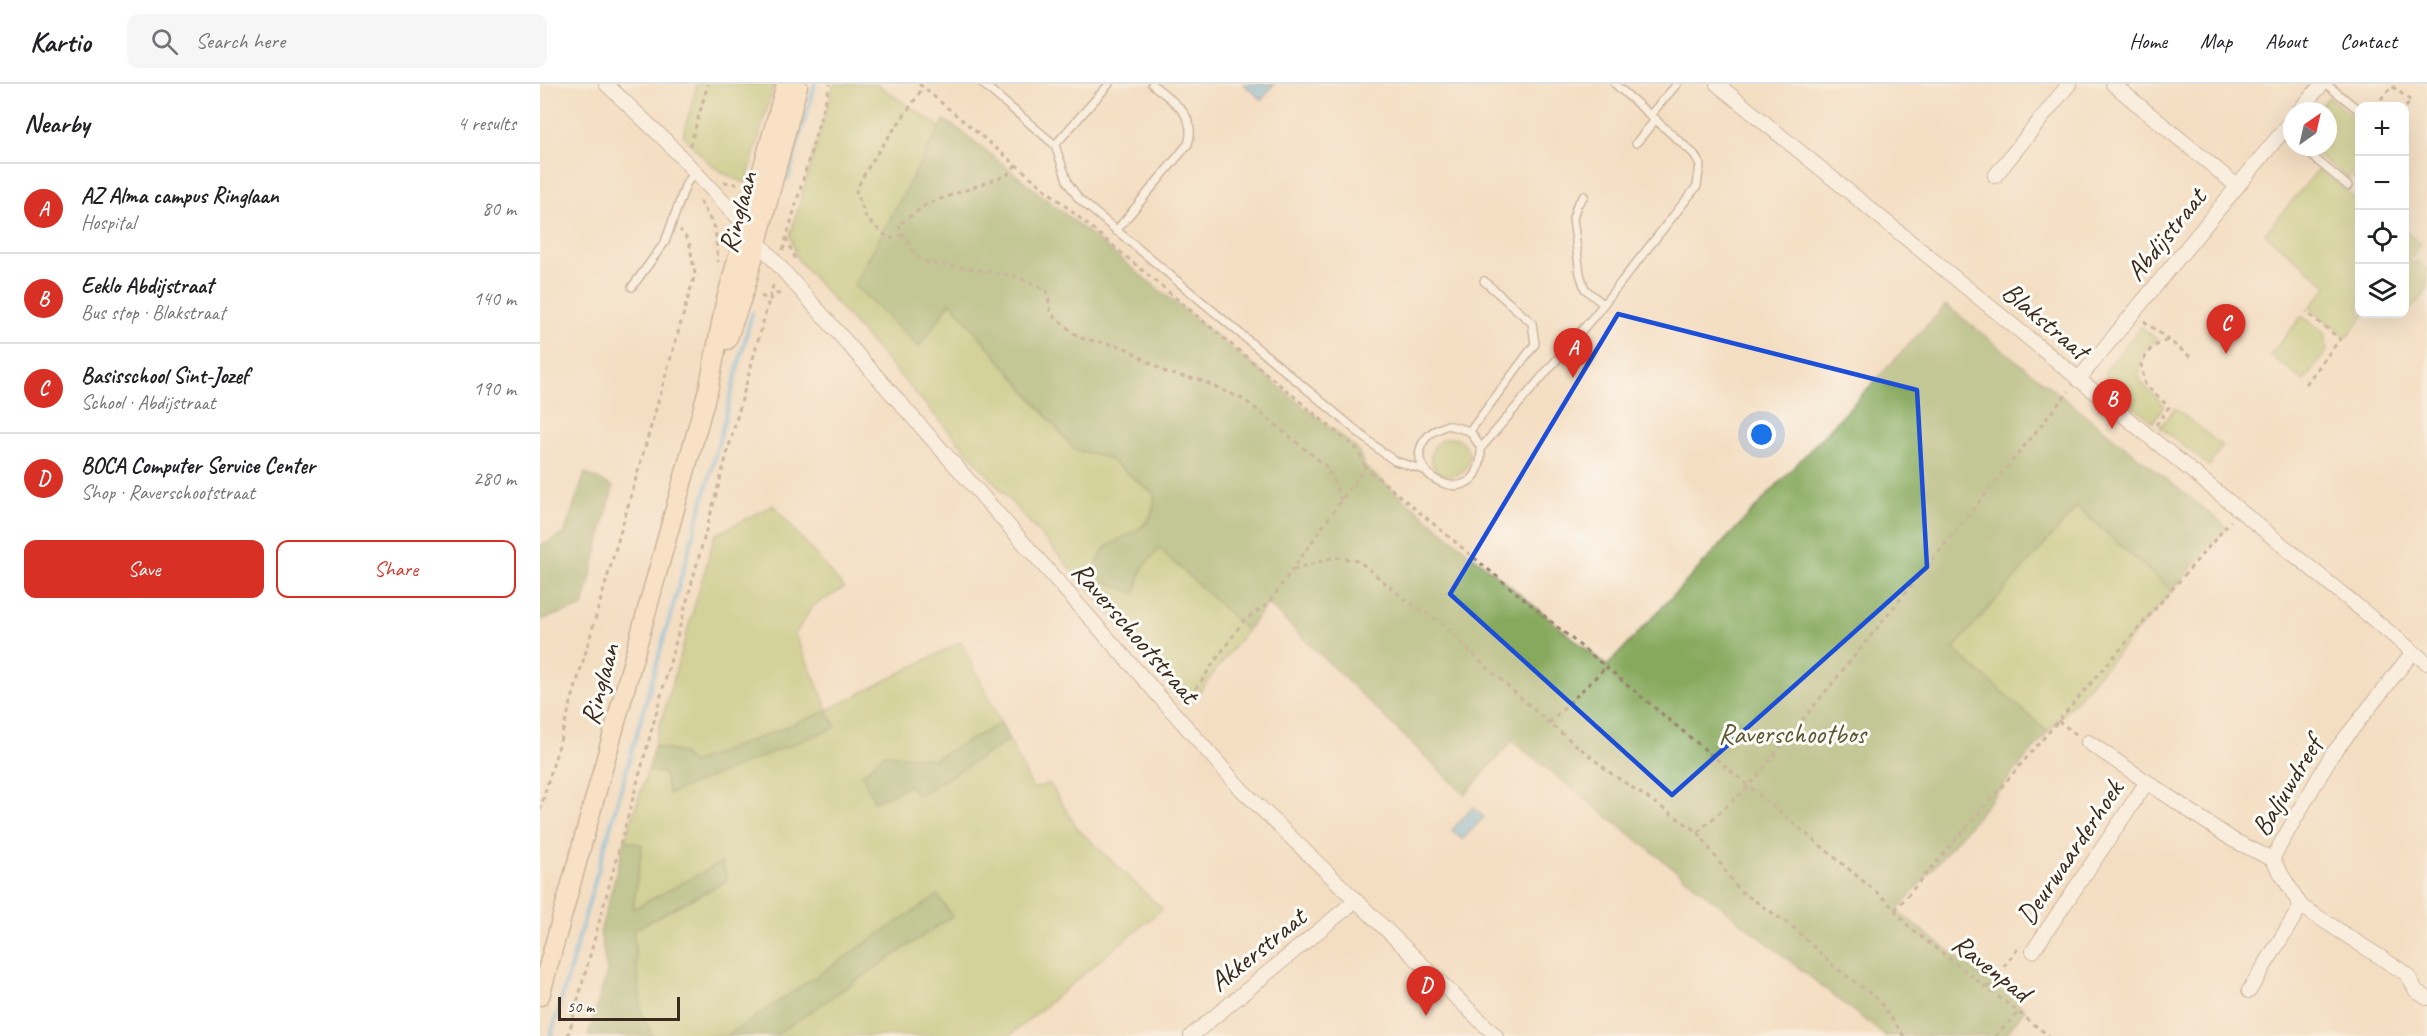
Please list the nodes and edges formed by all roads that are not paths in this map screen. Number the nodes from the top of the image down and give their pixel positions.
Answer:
1 (606, 84) edge
2 (786, 84) edge
3 (798, 84) edge
4 (983, 84) edge
5 (1109, 84) edge
6 (1152, 84) edge
7 (1615, 84) edge
8 (1677, 84) edge
9 (1717, 84) edge
10 (2069, 84) edge
11 (2113, 84) edge
12 (2324, 84) edge
13 (2307, 102) edge
14 (2355, 107) edge
15 (1653, 116) junction
16 (2283, 140) edge
17 (1635, 143) dead end
18 (1055, 144) junction
19 (2312, 156) edge
20 (695, 172) junction
21 (1995, 176) dead end
22 (2237, 186) junction
23 (2348, 186) dead end
24 (1584, 196) dead end
25 (745, 225) junction
26 (1116, 231) junction
27 (758, 242) junction
28 (1484, 281) dead end
29 (738, 284) junction
30 (632, 287) dead end
31 (1603, 304) junction
32 (2078, 380) junction
33 (1470, 431) junction
34 (1481, 448) junction
35 (1424, 470) junction
36 (2413, 652) junction
37 (2427, 663) edge
38 (2088, 742) road end
39 (2147, 782) junction
40 (2272, 860) junction
41 (1355, 901) junction
42 (2301, 906) junction
43 (2033, 951) road end
44 (2249, 991) dead end
45 (540, 996) edge
46 (2427, 998) edge
47 (1191, 1036) edge
48 (1496, 1036) edge

1 - 20 street
2 - 25 main road, Ringlaan
3 - 27 main road, Ringlaan
4 - 18 lane
5 - 18 lane
6 - 26 lane
7 - 15 lane
8 - 15 lane
9 - 32 street, Blakstraat
10 - 21 street
11 - 22 street
12 - 13 street
12 - 14 lane
15 - 17 lane
15 - 31 lane
16 - 22 street, Abdijstraat
18 - 26 lane
19 - 23 lane
20 - 25 street
20 - 30 lane
22 - 32 street, Abdijstraat
24 - 31 lane
25 - 29 main road, Ringlaan
26 - 35 lane
27 - 29 main road, Ringlaan
27 - 41 street, Raverschootstraat
28 - 33 lane
29 - 45 main road, Ringlaan
31 - 34 lane
32 - 36 street, Blakstraat
33 - 34 lane
33 - 35 lane
34 - 35 lane
36 - 37 street, Blakstraat
36 - 40 street, Baljuwdreef
38 - 39 street, Baljuwdreef
39 - 40 street, Baljuwdreef
39 - 43 street, Deurwaarderhoek
40 - 42 street
41 - 47 street, Akkerstraat
41 - 48 street, Raverschootstraat
42 - 44 street
42 - 46 street

